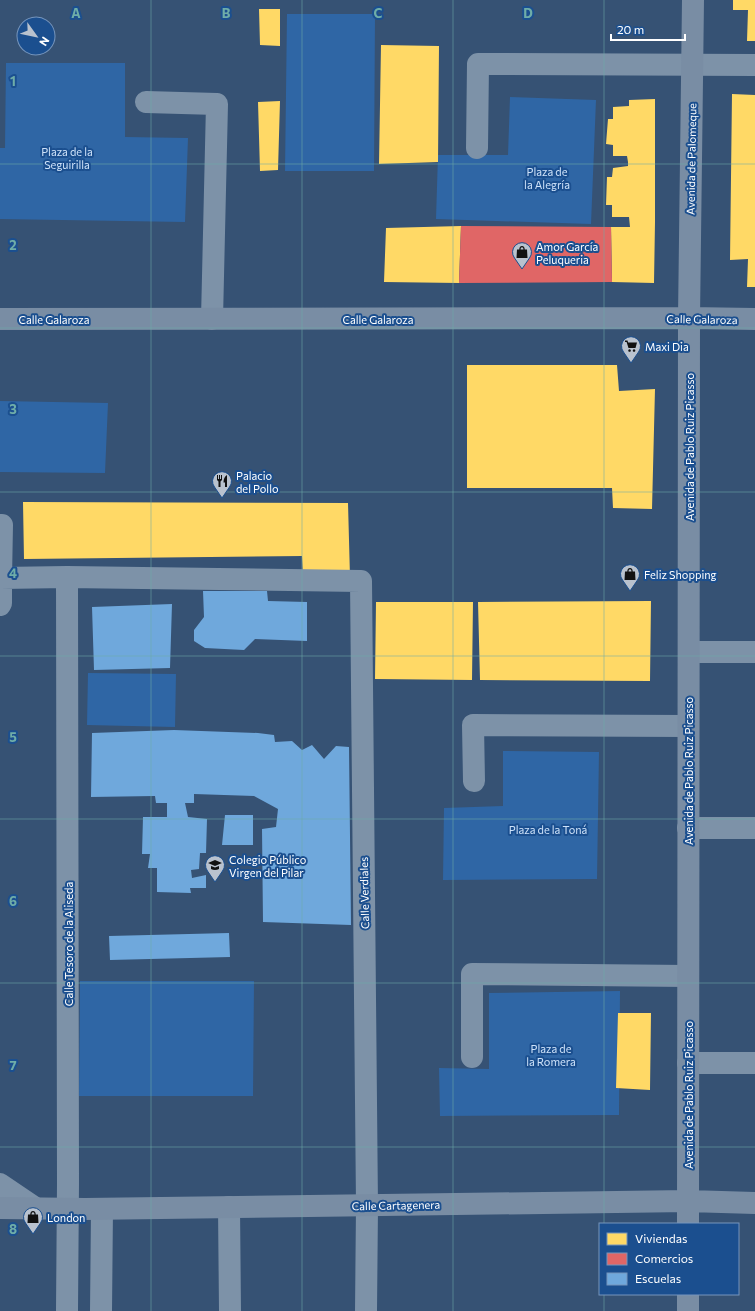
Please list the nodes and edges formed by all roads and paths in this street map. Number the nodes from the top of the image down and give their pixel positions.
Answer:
1 (693, 0) edge
2 (692, 65) junction
3 (755, 65) edge
4 (146, 102) dead end
5 (477, 148) dead end
6 (689, 318) junction
7 (0, 319) edge
8 (212, 319) junction
9 (755, 320) edge
10 (1, 525) edge
11 (67, 577) junction
12 (1, 578) junction
13 (0, 605) edge
14 (689, 652) junction
15 (755, 652) edge
16 (688, 726) junction
17 (474, 781) dead end
18 (688, 828) junction
19 (755, 828) edge
20 (688, 976) junction
21 (472, 1057) dead end
22 (688, 1063) junction
23 (755, 1063) edge
24 (0, 1184) edge
25 (688, 1201) junction
26 (755, 1203) edge
27 (367, 1206) junction
28 (0, 1208) edge
29 (229, 1208) junction
30 (37, 1209) junction
31 (68, 1209) junction
32 (102, 1209) junction
33 (688, 1223) edge
34 (688, 1295) edge
35 (67, 1311) edge
36 (101, 1311) edge
37 (230, 1311) edge
38 (366, 1311) edge
39 (688, 1311) edge

1 - 2 street, Avenida de Palomeque
2 - 3 street
2 - 5 street
2 - 6 street, Avenida de Palomeque
4 - 8 street
6 - 8 street, Calle Galaroza
6 - 9 street, Calle Galaroza
6 - 14 street, Avenida de Pablo Ruiz Picasso
7 - 8 street, Calle Galaroza
10 - 12 street
11 - 12 street
11 - 27 street, Calle Verdiales
11 - 31 street, Calle Tesoro de la Aliseda
12 - 13 street
14 - 15 street
14 - 16 street, Avenida de Pablo Ruiz Picasso
16 - 17 street
16 - 18 street, Avenida de Pablo Ruiz Picasso
18 - 19 street
18 - 20 street, Avenida de Pablo Ruiz Picasso
20 - 21 street
20 - 22 street, Avenida de Pablo Ruiz Picasso
22 - 23 street
22 - 25 street, Avenida de Pablo Ruiz Picasso
24 - 30 street
25 - 26 street, Calle Cartagenera
25 - 27 street, Calle Cartagenera
25 - 33 street, Avenida de Pablo Ruiz Picasso
27 - 29 street, Calle Cartagenera
27 - 38 street, Calle Verdiales
28 - 30 street, Calle Cartagenera
29 - 32 street, Calle Cartagenera
29 - 37 street
30 - 31 street, Calle Cartagenera
31 - 32 street, Calle Cartagenera
31 - 35 street, Calle Tesoro de la Aliseda
32 - 36 street
34 - 39 street

